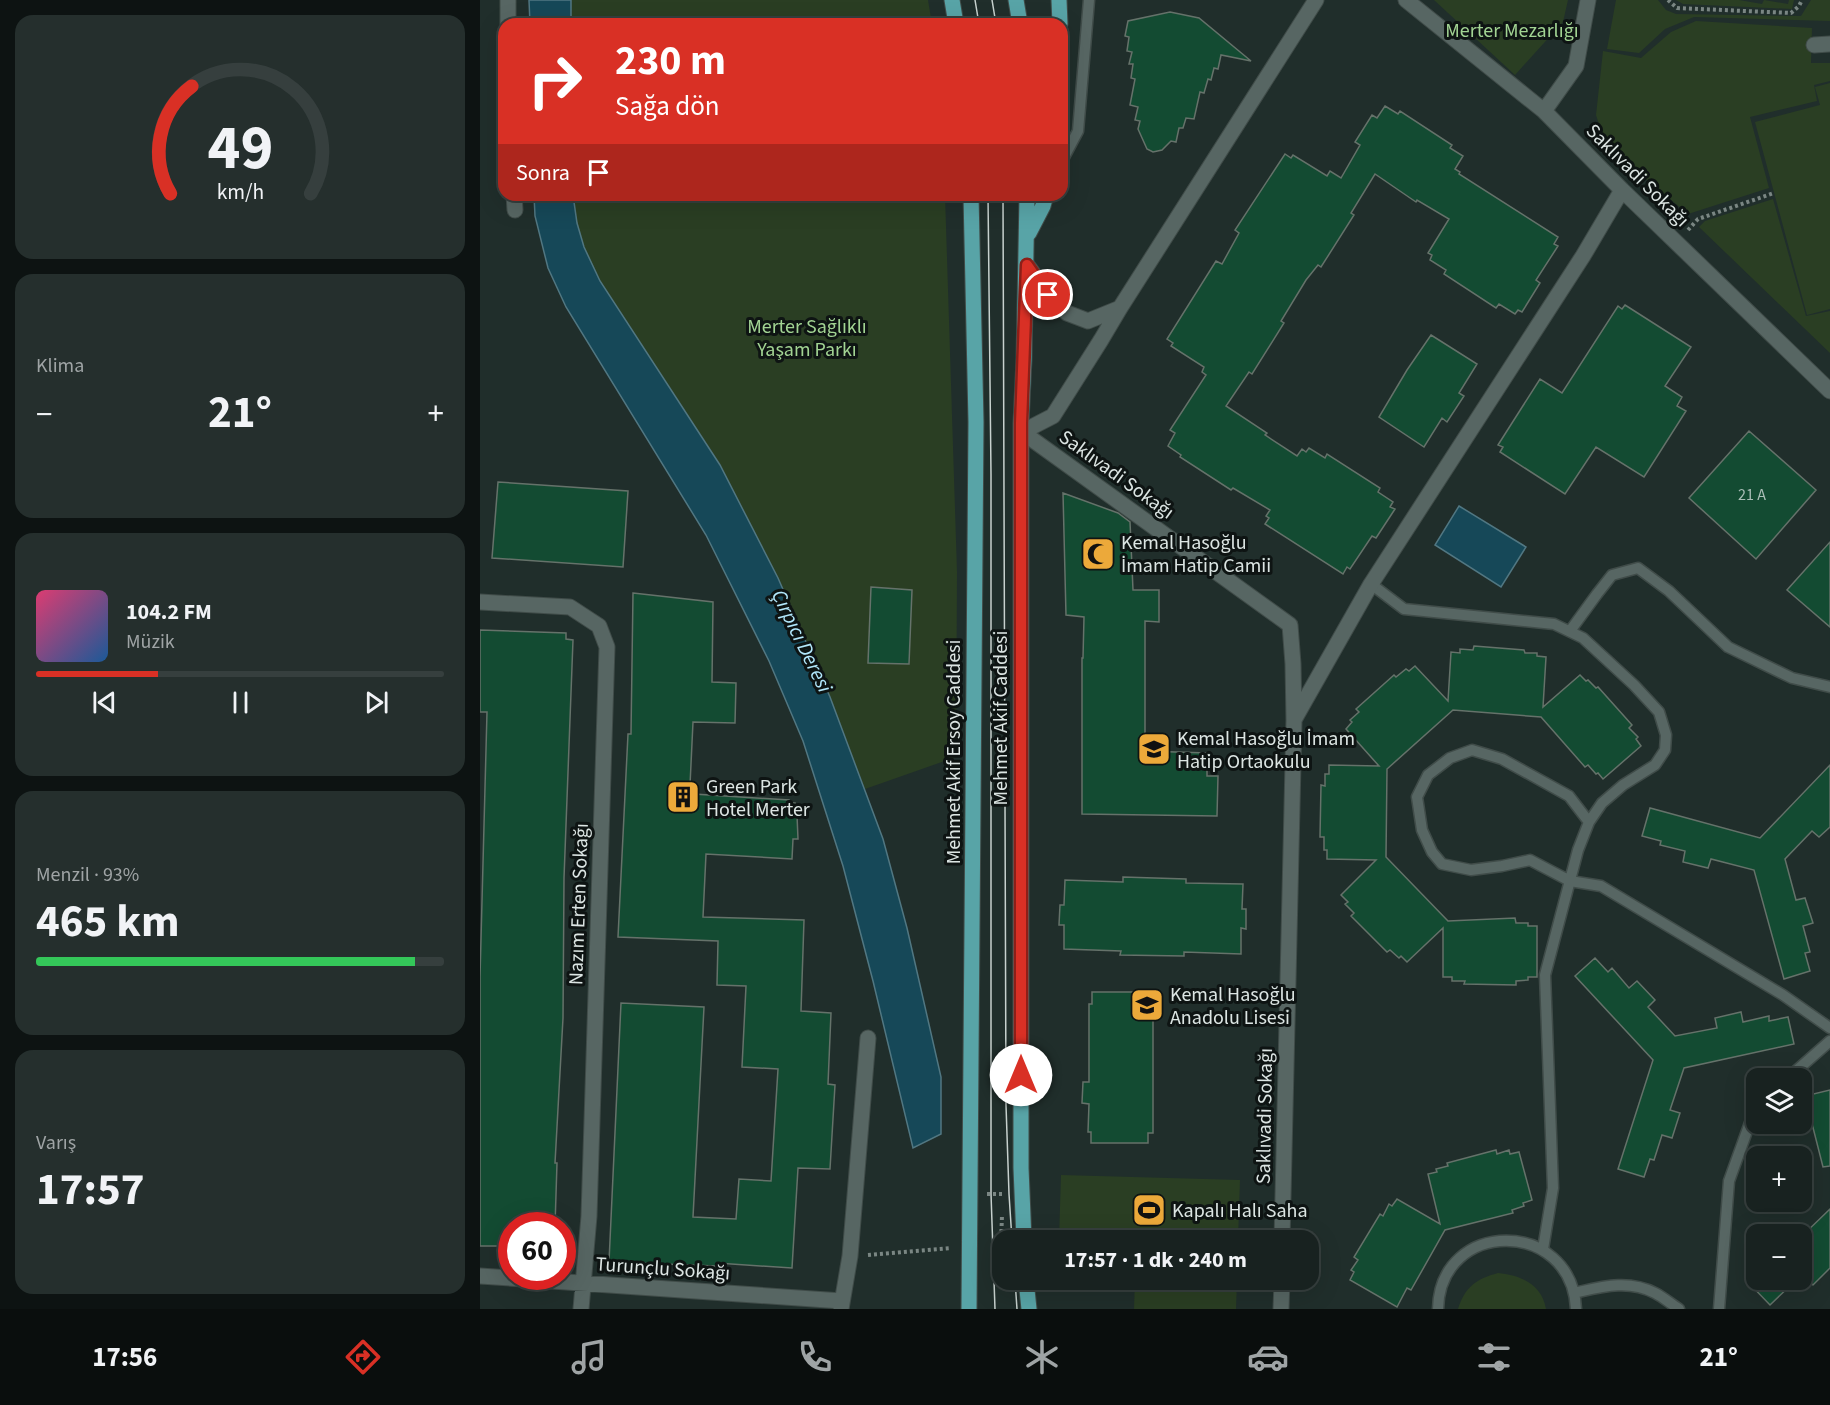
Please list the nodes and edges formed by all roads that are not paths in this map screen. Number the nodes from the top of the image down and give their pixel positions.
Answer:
1 (508, 0) edge
2 (952, 0) edge
3 (1016, 0) edge
4 (1059, 0) edge
5 (1089, 0) edge
6 (1316, 0) edge
7 (1406, 0) edge
8 (1588, 0) edge
9 (508, 18) edge
10 (955, 18) edge
11 (1019, 18) edge
12 (1060, 18) edge
13 (1830, 44) edge
14 (1814, 45) dead end
15 (1544, 111) junction
16 (1068, 151) edge
17 (1622, 190) junction
18 (971, 201) edge
19 (1027, 201) edge
20 (1044, 201) edge
21 (1027, 235) junction
22 (1027, 265) junction
23 (1120, 308) junction
24 (1830, 391) edge
25 (1371, 584) junction
26 (480, 602) edge
27 (1570, 632) junction
28 (1830, 687) edge
29 (1293, 720) junction
30 (1589, 822) junction
31 (1570, 881) junction
32 (1830, 1028) edge
33 (868, 1038) dead end
34 (1830, 1041) edge
35 (1799, 1068) edge
36 (1746, 1134) edge
37 (1024, 1230) edge
38 (1282, 1230) edge
39 (1543, 1249) junction
40 (480, 1276) edge
41 (584, 1283) junction
42 (1027, 1290) edge
43 (1282, 1290) edge
44 (1574, 1293) junction
45 (842, 1305) edge
46 (581, 1309) edge
47 (969, 1309) edge
48 (1029, 1309) edge
49 (1281, 1309) edge
50 (1438, 1309) edge
51 (1576, 1309) edge
52 (1679, 1309) edge
53 (1719, 1309) edge

1 - 9 street
2 - 10 main road
3 - 11 main road
4 - 12 main road
5 - 16 lane
6 - 23 street, Saklıvadi Sokağı
7 - 15 street, Saklıvadi Sokağı
8 - 15 street
13 - 14 street
15 - 17 street, Saklıvadi Sokağı
17 - 24 street, Saklıvadi Sokağı
17 - 25 street
18 - 47 main road, Mehmet Akif Ersoy Caddesi
19 - 21 main road, Mehmet Akif Caddesi
20 - 21 main road
21 - 22 main road, Mehmet Akif Caddesi
22 - 23 street
22 - 37 main road, Mehmet Akif Caddesi
23 - 29 street, Saklıvadi Sokağı
25 - 27 lane
25 - 29 street
26 - 41 street, Nazım Erten Sokağı
27 - 28 lane
27 - 30 lane
29 - 38 street, Saklıvadi Sokağı
30 - 31 lane
30 - 31 lane
31 - 32 lane
31 - 39 lane
33 - 45 street, Turunçlu Sokağı
34 - 35 lane
36 - 53 lane
39 - 44 lane
39 - 50 lane
40 - 41 street, Turunçlu Sokağı
41 - 45 street, Turunçlu Sokağı
41 - 46 street, Nazım Erten Sokağı
42 - 48 main road
43 - 49 street
44 - 51 lane
44 - 52 lane

